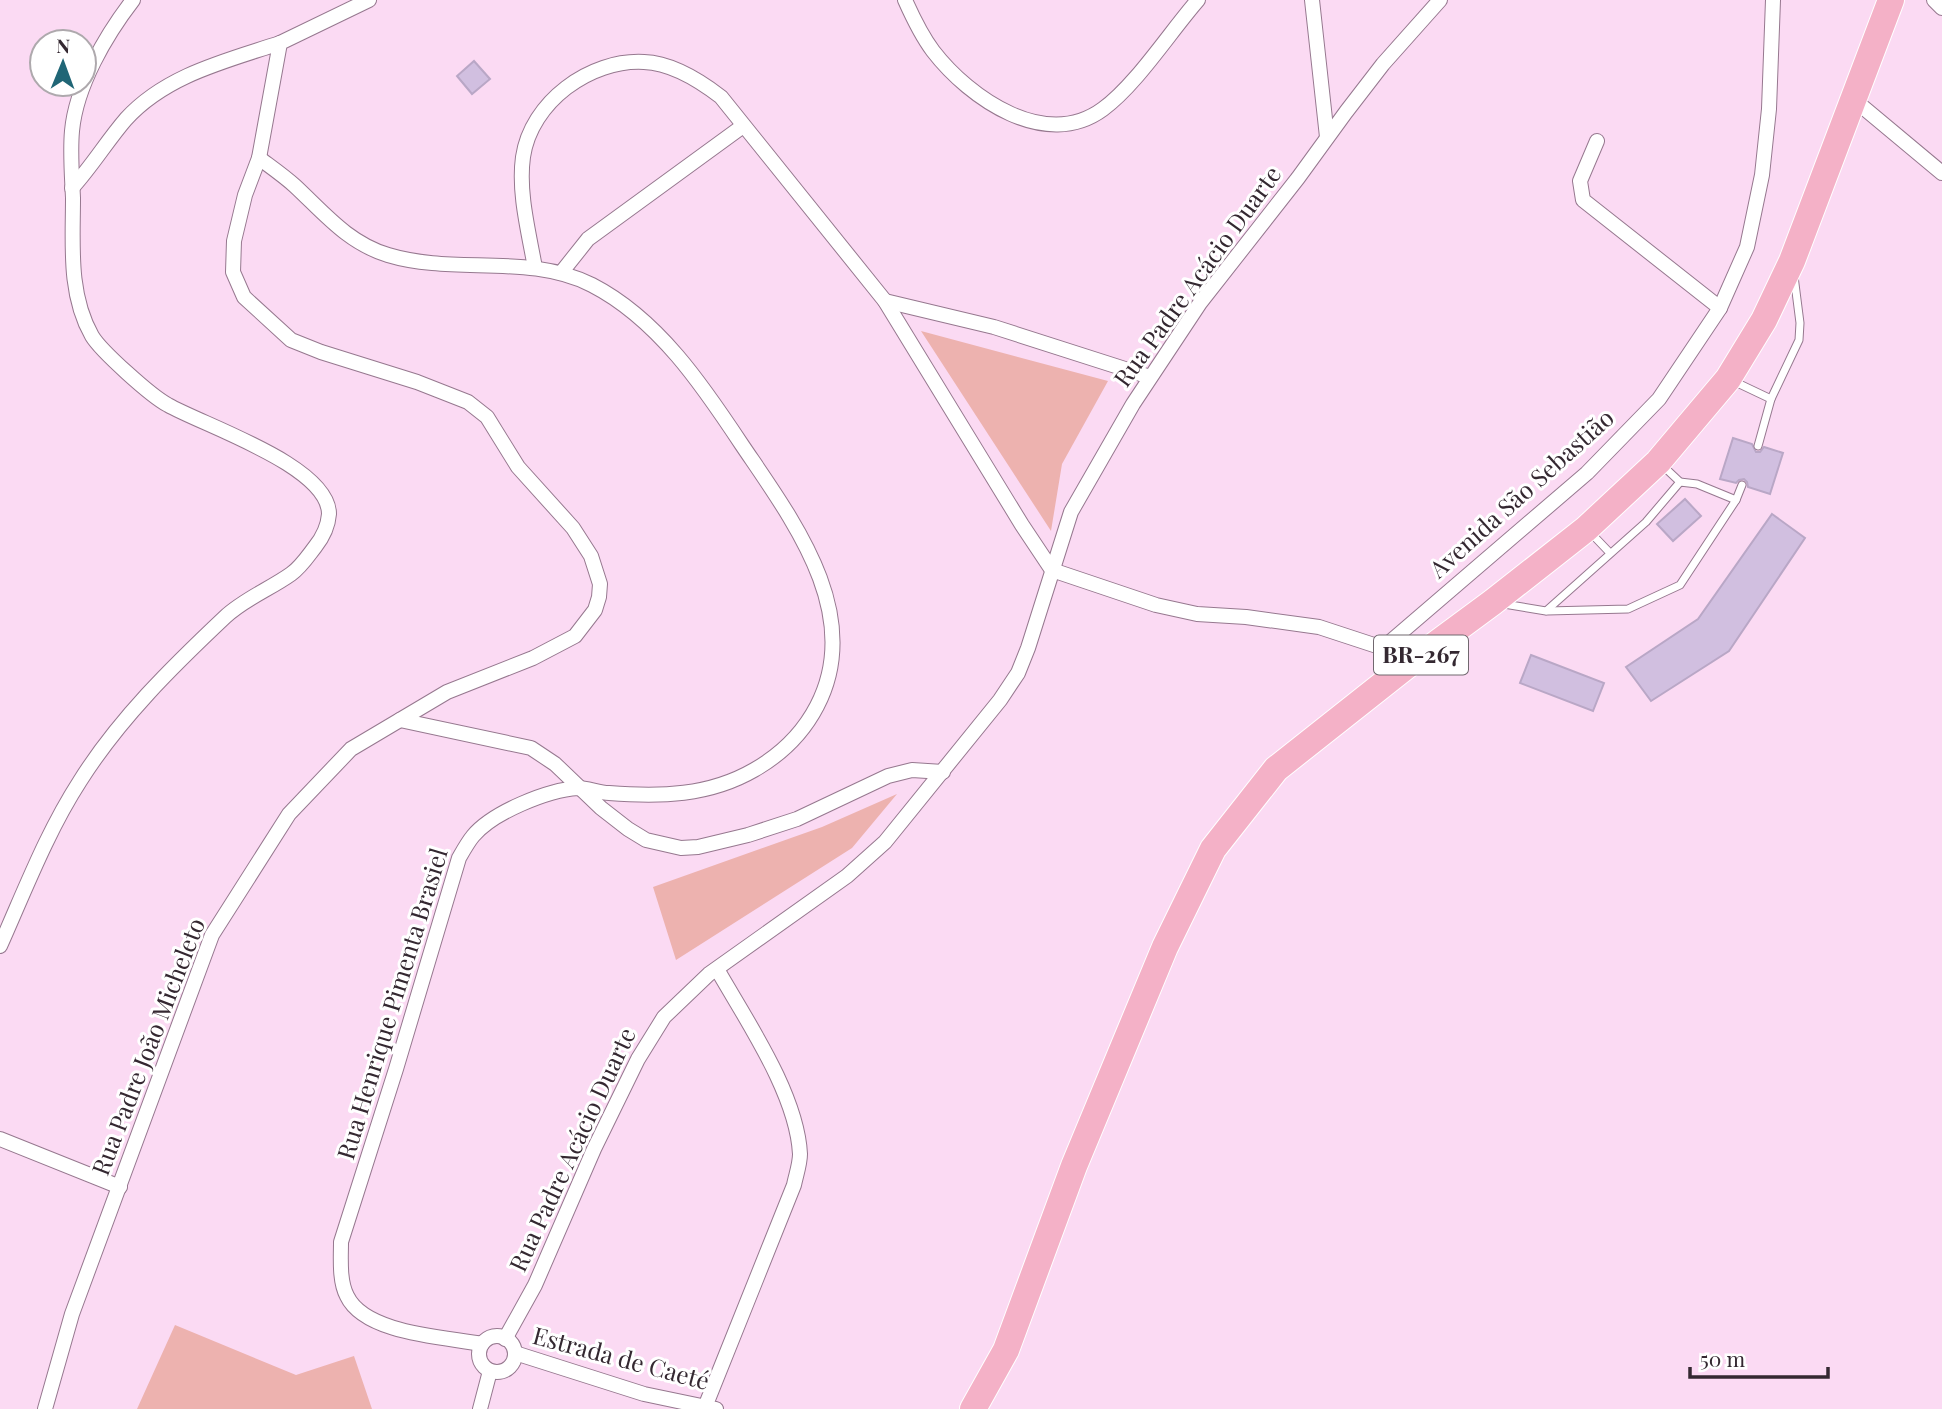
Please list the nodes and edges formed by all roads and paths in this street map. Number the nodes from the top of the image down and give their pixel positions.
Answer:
1 (133, 0) edge
2 (369, 0) edge
3 (905, 0) edge
4 (1198, 0) edge
5 (1312, 0) edge
6 (1440, 0) edge
7 (1773, 0) edge
8 (1891, 0) edge
9 (1934, 0) edge
10 (1942, 8) edge
11 (280, 43) junction
12 (1852, 99) junction
13 (743, 126) junction
14 (1326, 137) junction
15 (1597, 142) dead end
16 (259, 158) junction
17 (1942, 173) edge
18 (72, 188) junction
19 (1792, 261) junction
20 (535, 268) junction
21 (561, 272) junction
22 (885, 301) junction
23 (1720, 308) junction
24 (1150, 377) junction
25 (1728, 379) junction
26 (1772, 399) junction
27 (1758, 446) dead end
28 (1658, 462) junction
29 (1680, 482) junction
30 (1742, 485) dead end
31 (1736, 500) junction
32 (1586, 528) junction
33 (1610, 553) junction
34 (1052, 570) junction
35 (1493, 601) junction
36 (1546, 611) junction
37 (1383, 648) junction
38 (1405, 667) junction
39 (400, 720) junction
40 (943, 772) junction
41 (580, 788) junction
42 (0, 946) edge
43 (717, 969) junction
44 (0, 1139) edge
45 (120, 1187) junction
46 (505, 1339) junction
47 (482, 1344) junction
48 (1006, 1350) junction
49 (515, 1353) junction
50 (490, 1371) junction
51 (710, 1408) edge
52 (45, 1409) edge
53 (480, 1409) edge
54 (973, 1409) edge
55 (994, 1409) edge

1 - 18 street
2 - 11 street
3 - 4 street
5 - 14 street
6 - 14 street, Rua Padre Acácio Duarte
7 - 23 street, Avenida São Sebastião
8 - 12 highway, BR-267
9 - 10 street
11 - 16 street, Rua Padre João Micheleto
11 - 18 street
12 - 17 street
12 - 19 highway, BR-267
13 - 20 street
13 - 21 street
13 - 22 street
14 - 24 street, Rua Padre Acácio Duarte
15 - 23 street
16 - 20 street, Rua Henrique Pimenta Brasiel
16 - 39 street, Rua Padre João Micheleto
18 - 42 street
19 - 25 highway, BR-267
19 - 26 lane
20 - 21 street, Rua Henrique Pimenta Brasiel
21 - 41 street, Rua Henrique Pimenta Brasiel
22 - 24 street
22 - 34 street
23 - 37 street, Avenida São Sebastião
24 - 34 street, Rua Padre Acácio Duarte
25 - 26 lane
25 - 28 highway, BR-267
26 - 27 lane
28 - 29 lane
28 - 32 highway, BR-267
29 - 31 lane
29 - 33 lane
30 - 31 lane
31 - 36 lane
32 - 33 lane
32 - 35 highway, BR-267
33 - 36 lane
34 - 37 street
34 - 40 street, Rua Padre Acácio Duarte
35 - 36 lane
35 - 38 highway, BR-267
37 - 38 street
38 - 48 highway, BR-267
39 - 41 street
39 - 45 street, Rua Padre João Micheleto
40 - 41 street
40 - 43 street, Rua Padre Acácio Duarte
41 - 47 street, Rua Henrique Pimenta Brasiel
43 - 46 street, Rua Padre Acácio Duarte
43 - 51 street
44 - 45 street
45 - 52 street, Rua Padre João Micheleto
46 - 47 street
46 - 49 street
47 - 50 street
48 - 54 highway, BR-267
48 - 55 highway
49 - 50 street
49 - 51 street, Estrada de Caeté
50 - 53 street

